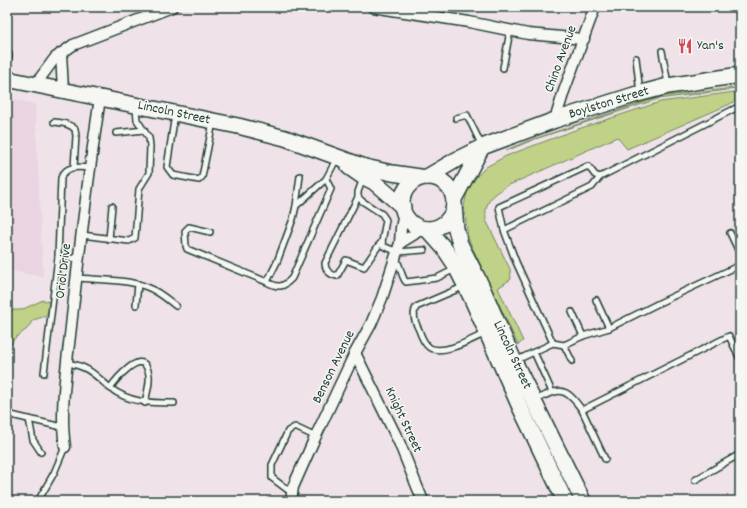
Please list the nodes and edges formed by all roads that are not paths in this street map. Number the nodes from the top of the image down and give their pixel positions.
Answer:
1 (172, 7) edge
2 (373, 7) edge
3 (595, 7) edge
4 (510, 31) junction
5 (584, 39) junction
6 (7, 49) edge
7 (662, 52) dead end
8 (61, 53) junction
9 (636, 58) dead end
10 (7, 65) edge
11 (502, 68) dead end
12 (7, 79) edge
13 (738, 80) edge
14 (35, 85) junction
15 (668, 86) junction
16 (62, 90) junction
17 (640, 93) junction
18 (100, 98) junction
19 (136, 105) junction
20 (740, 106) edge
21 (175, 113) junction
22 (456, 118) dead end
23 (555, 120) junction
24 (214, 121) junction
25 (54, 122) dead end
26 (144, 130) junction
27 (116, 133) dead end
28 (482, 147) junction
29 (338, 158) junction
30 (74, 167) junction
31 (90, 168) junction
32 (300, 176) dead end
33 (363, 177) junction
34 (423, 177) junction
35 (600, 177) junction
36 (326, 179) junction
37 (358, 197) junction
38 (454, 202) junction
39 (112, 206) dead end
40 (296, 206) junction
41 (403, 210) junction
42 (425, 228) junction
43 (504, 230) junction
44 (210, 232) dead end
45 (730, 233) dead end
46 (82, 235) junction
47 (109, 238) junction
48 (382, 242) junction
49 (424, 250) dead end
50 (398, 251) junction
51 (740, 254) edge
52 (58, 257) junction
53 (79, 259) junction
54 (740, 265) edge
55 (457, 268) junction
56 (77, 278) junction
57 (267, 282) junction
58 (138, 284) junction
59 (466, 286) junction
60 (596, 300) dead end
61 (136, 305) dead end
62 (176, 306) dead end
63 (572, 312) dead end
64 (609, 328) junction
65 (487, 333) junction
66 (583, 336) junction
67 (553, 343) junction
68 (564, 345) junction
69 (534, 352) junction
70 (355, 353) junction
71 (740, 359) edge
72 (67, 362) junction
73 (572, 362) dead end
74 (508, 364) junction
75 (44, 373) dead end
76 (110, 388) junction
77 (552, 392) junction
78 (534, 400) junction
79 (145, 403) junction
80 (174, 403) dead end
81 (520, 407) junction
82 (582, 410) junction
83 (7, 414) edge
84 (29, 419) junction
85 (62, 427) junction
86 (316, 437) junction
87 (65, 447) joint
88 (41, 452) dead end
89 (740, 454) edge
90 (605, 459) dead end
91 (695, 480) dead end
92 (291, 497) edge
93 (38, 501) edge
94 (423, 501) edge
95 (565, 501) edge
96 (583, 501) edge

1 - 8 street
2 - 4 street
3 - 5 street, Chino Avenue
4 - 5 street
4 - 11 lane
5 - 23 street, Chino Avenue
6 - 10 lane
7 - 15 lane
8 - 14 street
8 - 16 street
9 - 17 lane
12 - 14 main road, Lincoln Street
13 - 15 main road, Boylston Street
14 - 16 main road, Lincoln Street
15 - 17 main road, Boylston Street
16 - 18 main road, Lincoln Street
17 - 23 main road, Boylston Street
18 - 19 main road, Lincoln Street
18 - 31 street, Oriol Drive
19 - 21 main road, Lincoln Street
19 - 26 lane
20 - 35 lane
21 - 24 main road, Lincoln Street
21 - 24 lane
22 - 28 lane
23 - 28 main road, Boylston Street
24 - 29 main road, Lincoln Street
25 - 30 lane
26 - 27 lane
26 - 47 lane
28 - 34 main road, Boylston Street
28 - 38 main road
29 - 33 main road, Lincoln Street
29 - 34 main road, Lincoln Street
29 - 36 lane
30 - 31 lane
30 - 52 lane
31 - 46 street, Oriol Drive
32 - 40 lane
33 - 37 lane
33 - 41 main road, Lincoln Street
34 - 38 main road
34 - 41 main road
35 - 43 lane
35 - 43 lane
36 - 40 lane
36 - 57 lane
37 - 48 lane
37 - 48 lane
38 - 42 main road
38 - 74 main road, Lincoln Street
39 - 47 lane
40 - 57 lane
41 - 42 main road
41 - 50 street, Benson Avenue
42 - 50 street
42 - 55 main road, Lincoln Street
43 - 67 lane
44 - 57 lane
45 - 51 lane
46 - 47 lane
46 - 53 street, Oriol Drive
48 - 50 lane
49 - 50 lane
50 - 55 lane
50 - 70 street, Benson Avenue
52 - 53 lane
52 - 75 lane
53 - 56 street, Oriol Drive
54 - 64 lane
55 - 59 main road, Lincoln Street
56 - 58 lane
56 - 72 street, Oriol Drive
58 - 61 lane
58 - 62 lane
59 - 65 main road, Lincoln Street
59 - 65 lane
60 - 64 lane
63 - 66 lane
64 - 66 lane
65 - 74 main road, Lincoln Street
66 - 68 lane
67 - 68 lane
67 - 69 lane
68 - 73 lane
69 - 74 lane
69 - 77 lane
70 - 86 street, Benson Avenue
70 - 94 street, Knight Street
71 - 82 lane
72 - 76 lane
72 - 85 street, Oriol Drive
74 - 78 main road, Lincoln Street
74 - 81 main road, Lincoln Street
76 - 79 lane
76 - 79 lane
77 - 78 lane
77 - 82 lane
78 - 81 main road
78 - 96 main road, Lincoln Street
79 - 80 lane
81 - 95 main road, Lincoln Street
82 - 90 lane
83 - 84 lane
84 - 85 lane
84 - 88 lane
85 - 87 street, Oriol Drive
86 - 92 street, Benson Avenue
86 - 92 lane
87 - 93 lane
89 - 91 lane

